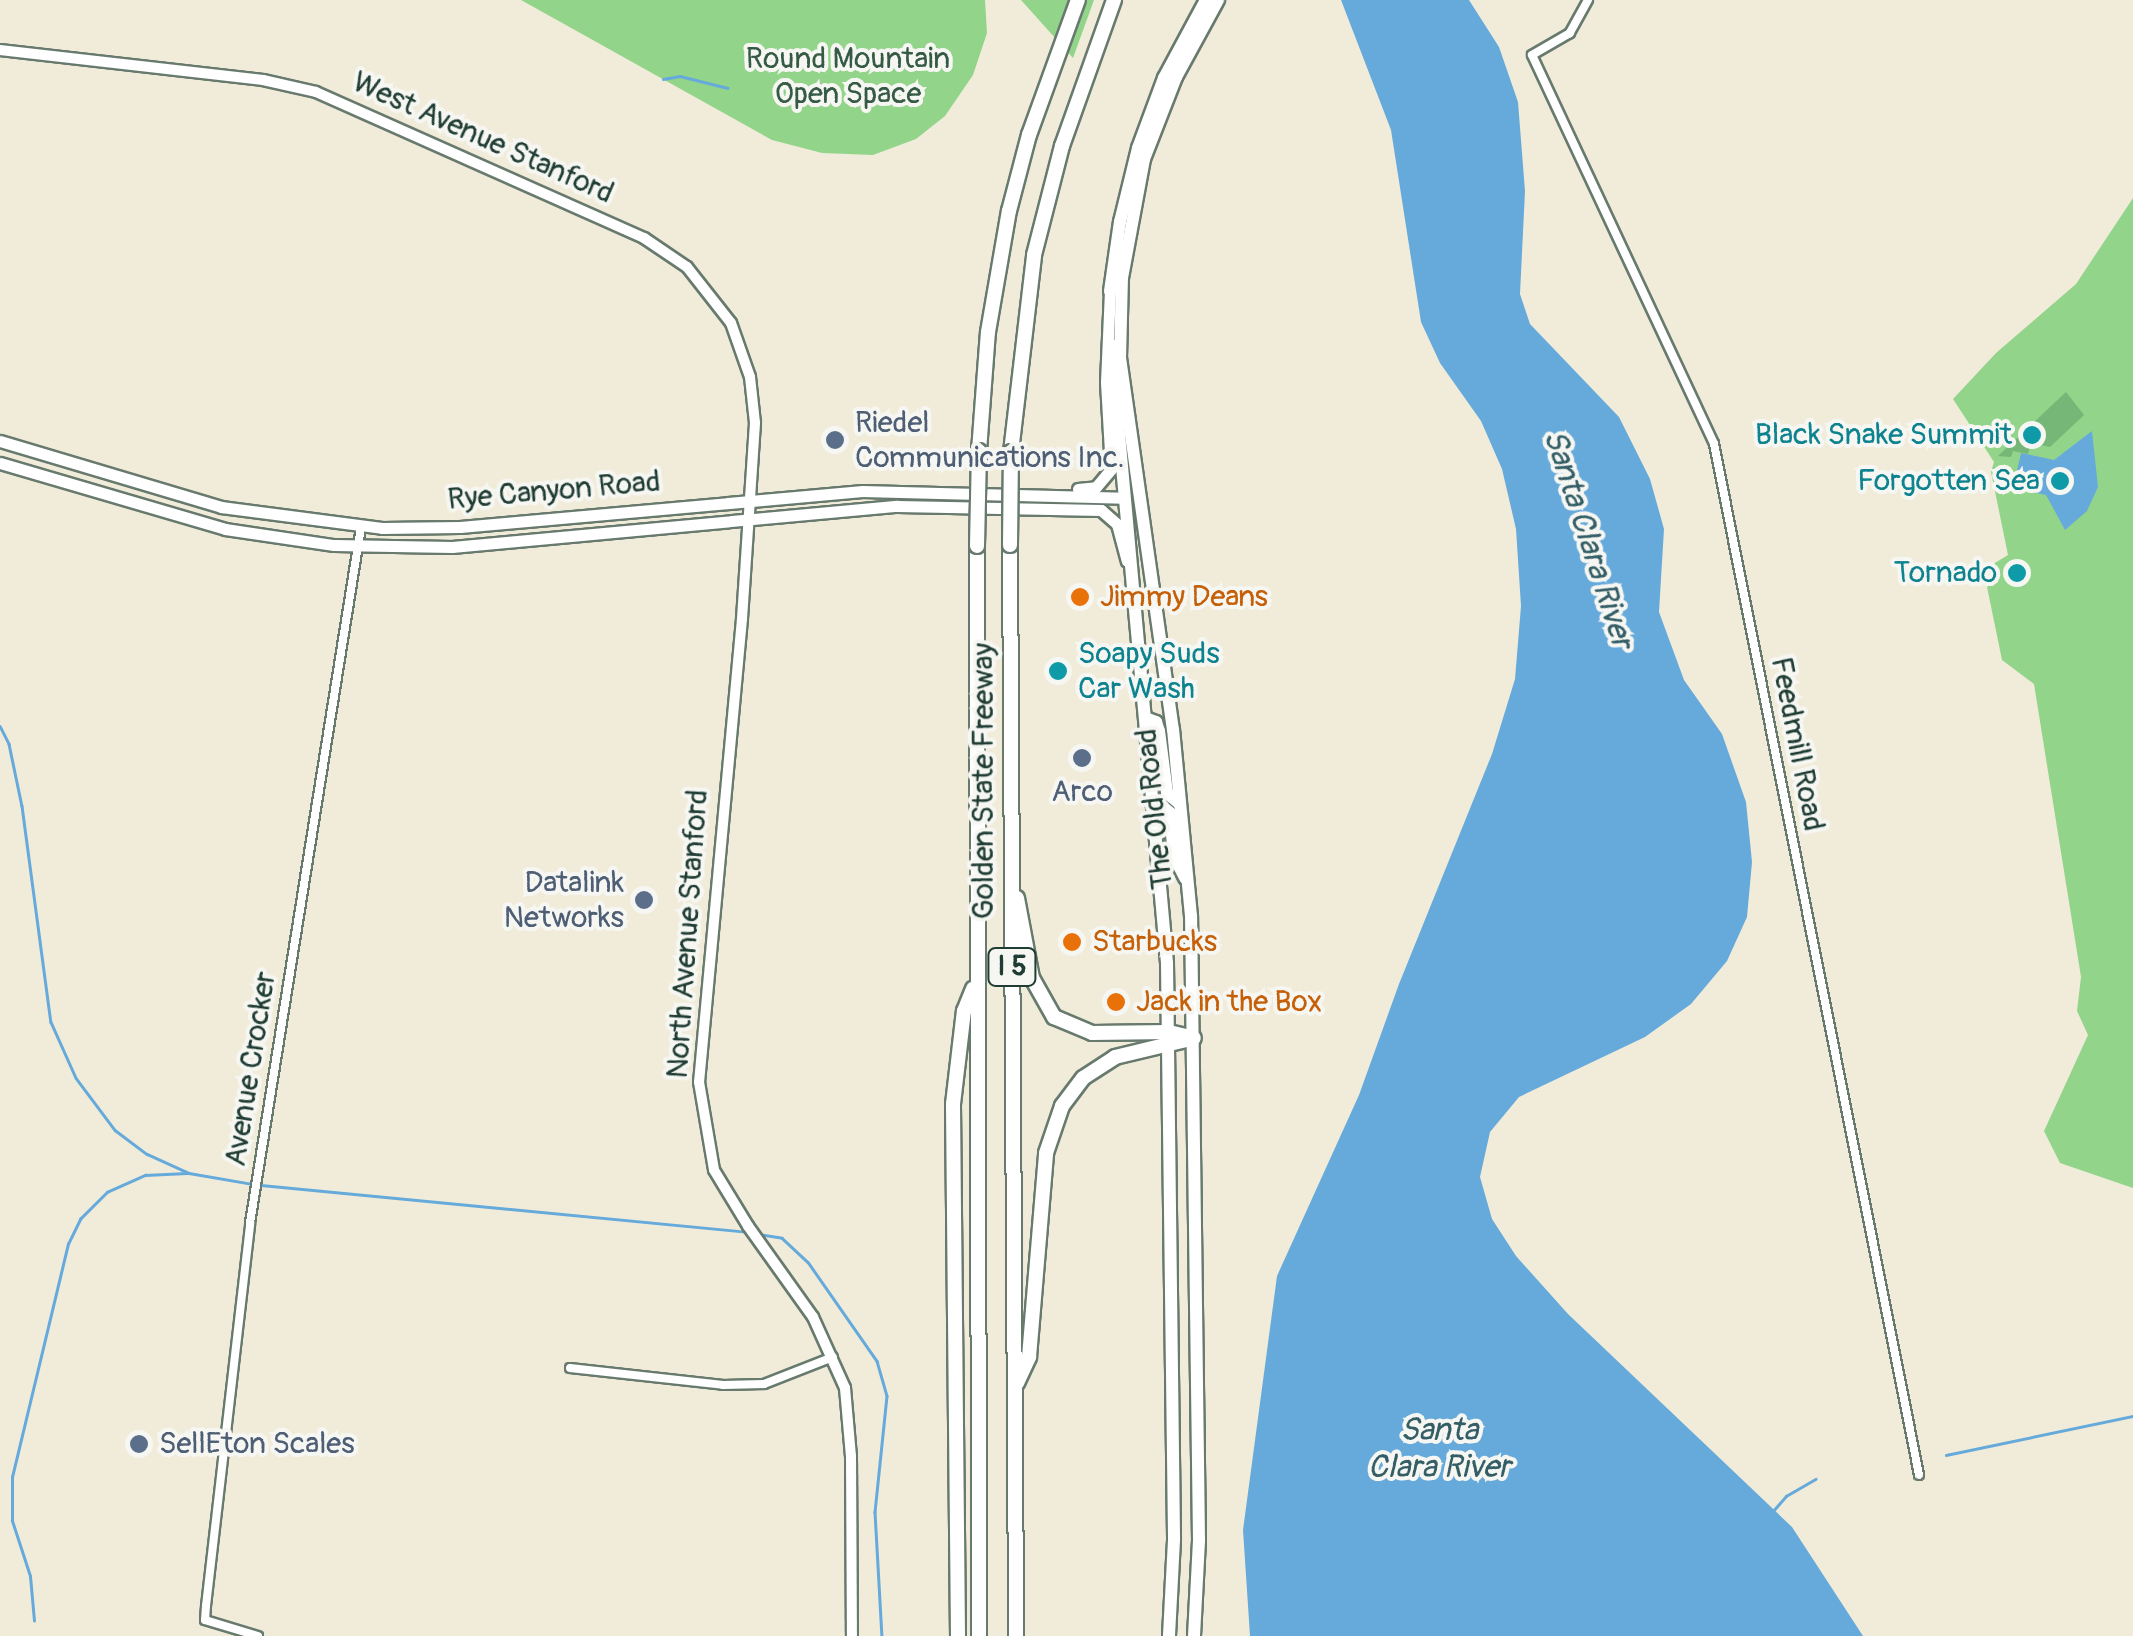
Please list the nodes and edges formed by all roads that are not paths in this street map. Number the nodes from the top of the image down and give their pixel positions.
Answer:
1 (1078, 0) edge
2 (1206, 0) edge
3 (1218, 0) edge
4 (1588, 0) edge
5 (1112, 5) edge
6 (0, 50) edge
7 (1157, 108) junction
8 (1150, 126) junction
9 (1110, 291) junction
10 (1110, 345) joint
11 (0, 441) edge
12 (0, 463) edge
13 (942, 493) junction
14 (1140, 494) junction
15 (750, 498) junction
16 (1123, 498) junction
17 (888, 507) junction
18 (749, 518) junction
19 (360, 527) junction
20 (358, 546) junction
21 (1129, 566) junction
22 (1145, 718) junction
23 (1155, 800) junction
24 (1179, 803) junction
25 (1012, 878) junction
26 (1187, 880) junction
27 (976, 984) junction
28 (1169, 1038) junction
29 (1194, 1038) junction
30 (834, 1357) junction
31 (570, 1368) dead end
32 (1015, 1388) junction
33 (1920, 1475) dead end
34 (258, 1636) edge
35 (852, 1636) edge
36 (958, 1636) edge
37 (979, 1636) edge
38 (1016, 1636) edge
39 (1169, 1636) edge
40 (1194, 1636) edge

1 - 27 highway, Golden State Freeway / I 5, bridge
2 - 7 main road, The Old Road
3 - 7 main road, The Old Road
4 - 33 street, Feedmill Road
5 - 25 highway, Golden State Freeway / I 5, bridge
6 - 15 street, West Avenue Stanford
7 - 8 main road, The Old Road
8 - 9 main road, The Old Road
8 - 14 main road, The Old Road
9 - 10 main road, The Old Road
9 - 13 main road
10 - 16 main road, The Old Road
11 - 19 main road, Rye Canyon Road
12 - 20 main road, Rye Canyon Road
13 - 15 main road, Rye Canyon Road
13 - 16 main road, Rye Canyon Road
14 - 16 main road, Rye Canyon Road
14 - 24 main road, The Old Road
15 - 18 street, North Avenue Stanford
15 - 19 main road, Rye Canyon Road
16 - 17 main road, Rye Canyon Road
16 - 21 main road, The Old Road
17 - 18 main road, Rye Canyon Road
17 - 21 main road, Rye Canyon Road
18 - 20 main road, Rye Canyon Road
18 - 30 street, North Avenue Stanford
19 - 20 street, Avenue Crocker
20 - 34 street, Avenue Crocker
21 - 22 main road, The Old Road
22 - 23 main road, The Old Road
22 - 24 main road
23 - 26 main road
23 - 28 main road, The Old Road
24 - 26 main road, The Old Road
25 - 28 highway
25 - 32 highway, Golden State Freeway / I 5
26 - 29 main road, The Old Road
27 - 36 highway
27 - 37 highway, Golden State Freeway / I 5
28 - 29 highway
28 - 32 highway
28 - 39 main road, The Old Road
29 - 40 main road, The Old Road
30 - 31 street
30 - 35 street, North Avenue Stanford
32 - 38 highway, Golden State Freeway / I 5

